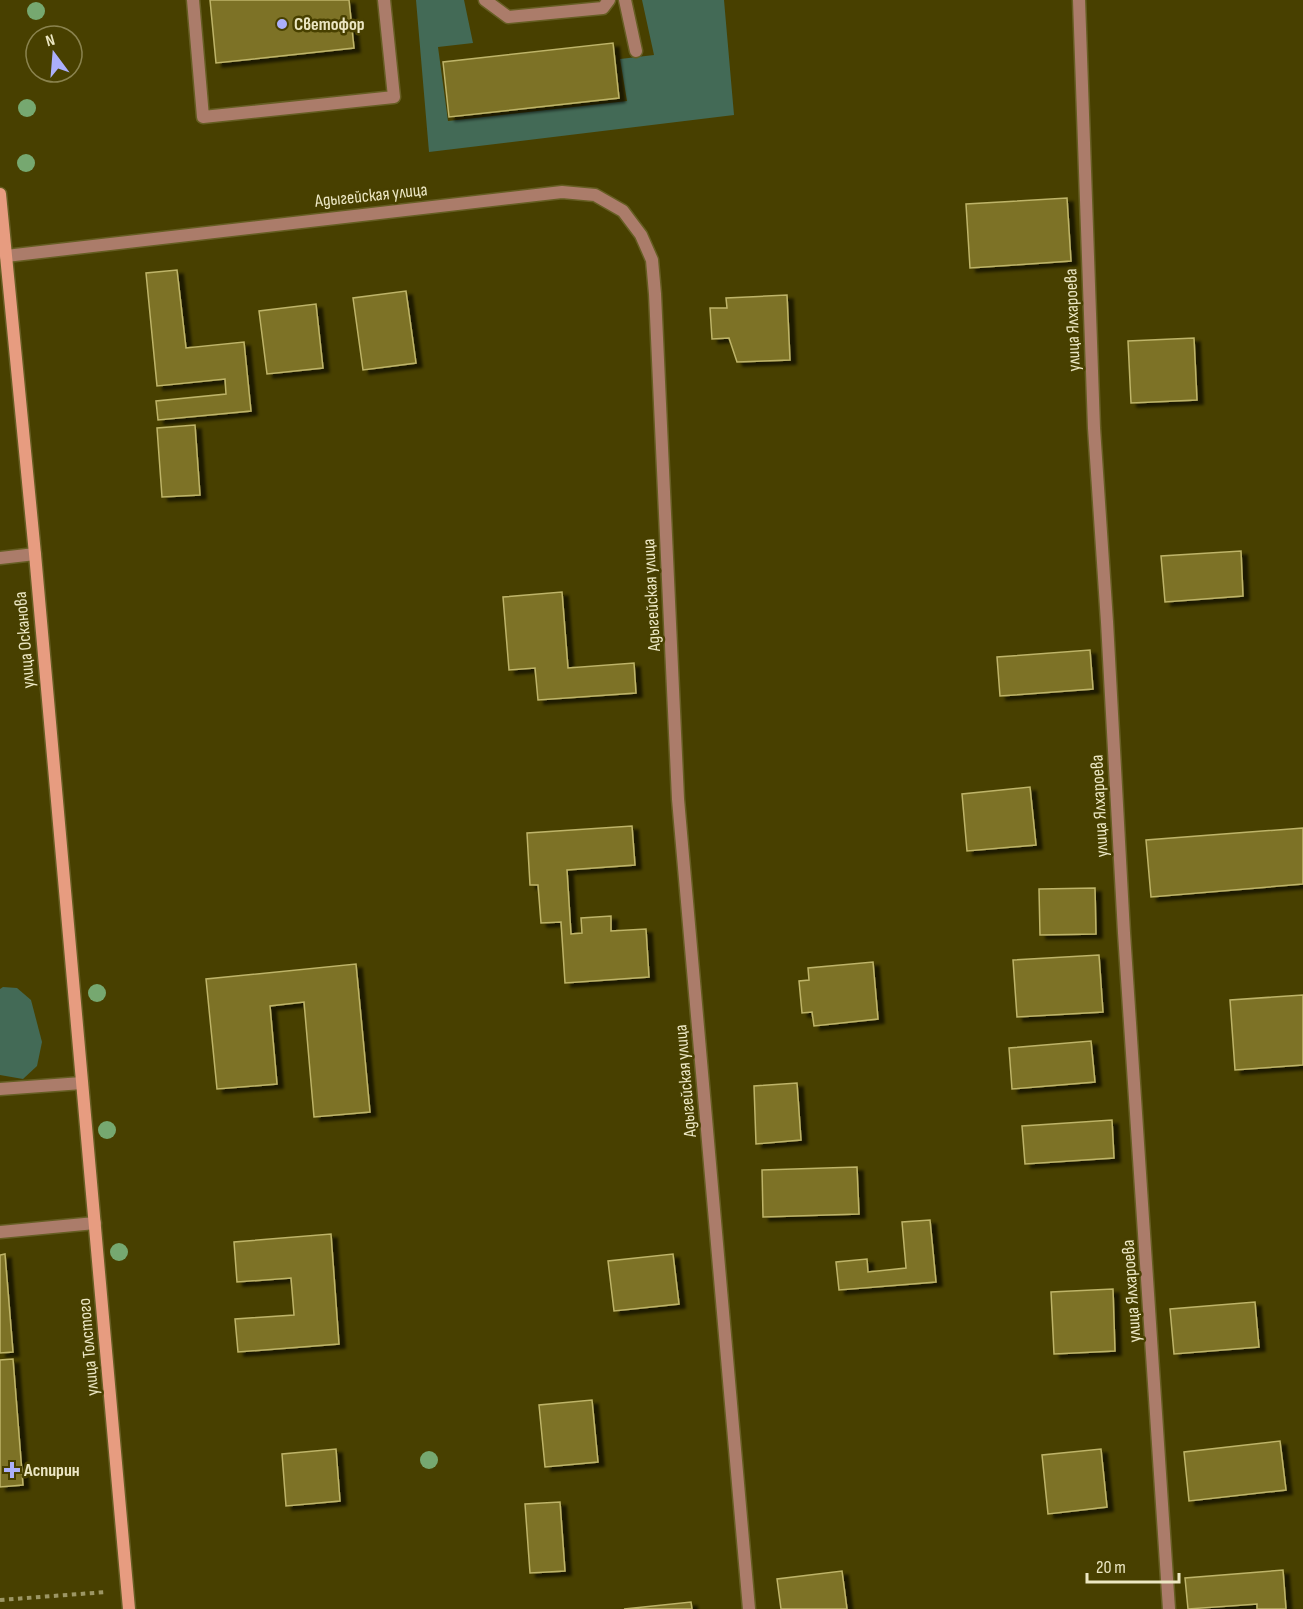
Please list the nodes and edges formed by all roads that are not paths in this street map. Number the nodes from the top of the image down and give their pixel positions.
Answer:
1 (193, 0) edge
2 (384, 0) edge
3 (485, 0) edge
4 (609, 0) edge
5 (625, 0) edge
6 (1079, 0) edge
7 (636, 51) dead end
8 (0, 194) edge
9 (6, 256) junction
10 (35, 554) junction
11 (0, 558) edge
12 (82, 1083) junction
13 (0, 1089) edge
14 (95, 1223) junction
15 (0, 1232) edge
16 (129, 1609) edge
17 (749, 1609) edge
18 (1169, 1609) edge

1 - 2 street
3 - 4 street
5 - 7 street
6 - 18 street, улица Ялхароева
8 - 9 street, улица Осканова
9 - 10 street, улица Осканова
9 - 17 street, Адыгейская улица
10 - 11 street
10 - 12 street, улица Осканова
12 - 13 street
12 - 14 street, улица Толстого
14 - 15 street
14 - 16 street, улица Толстого

